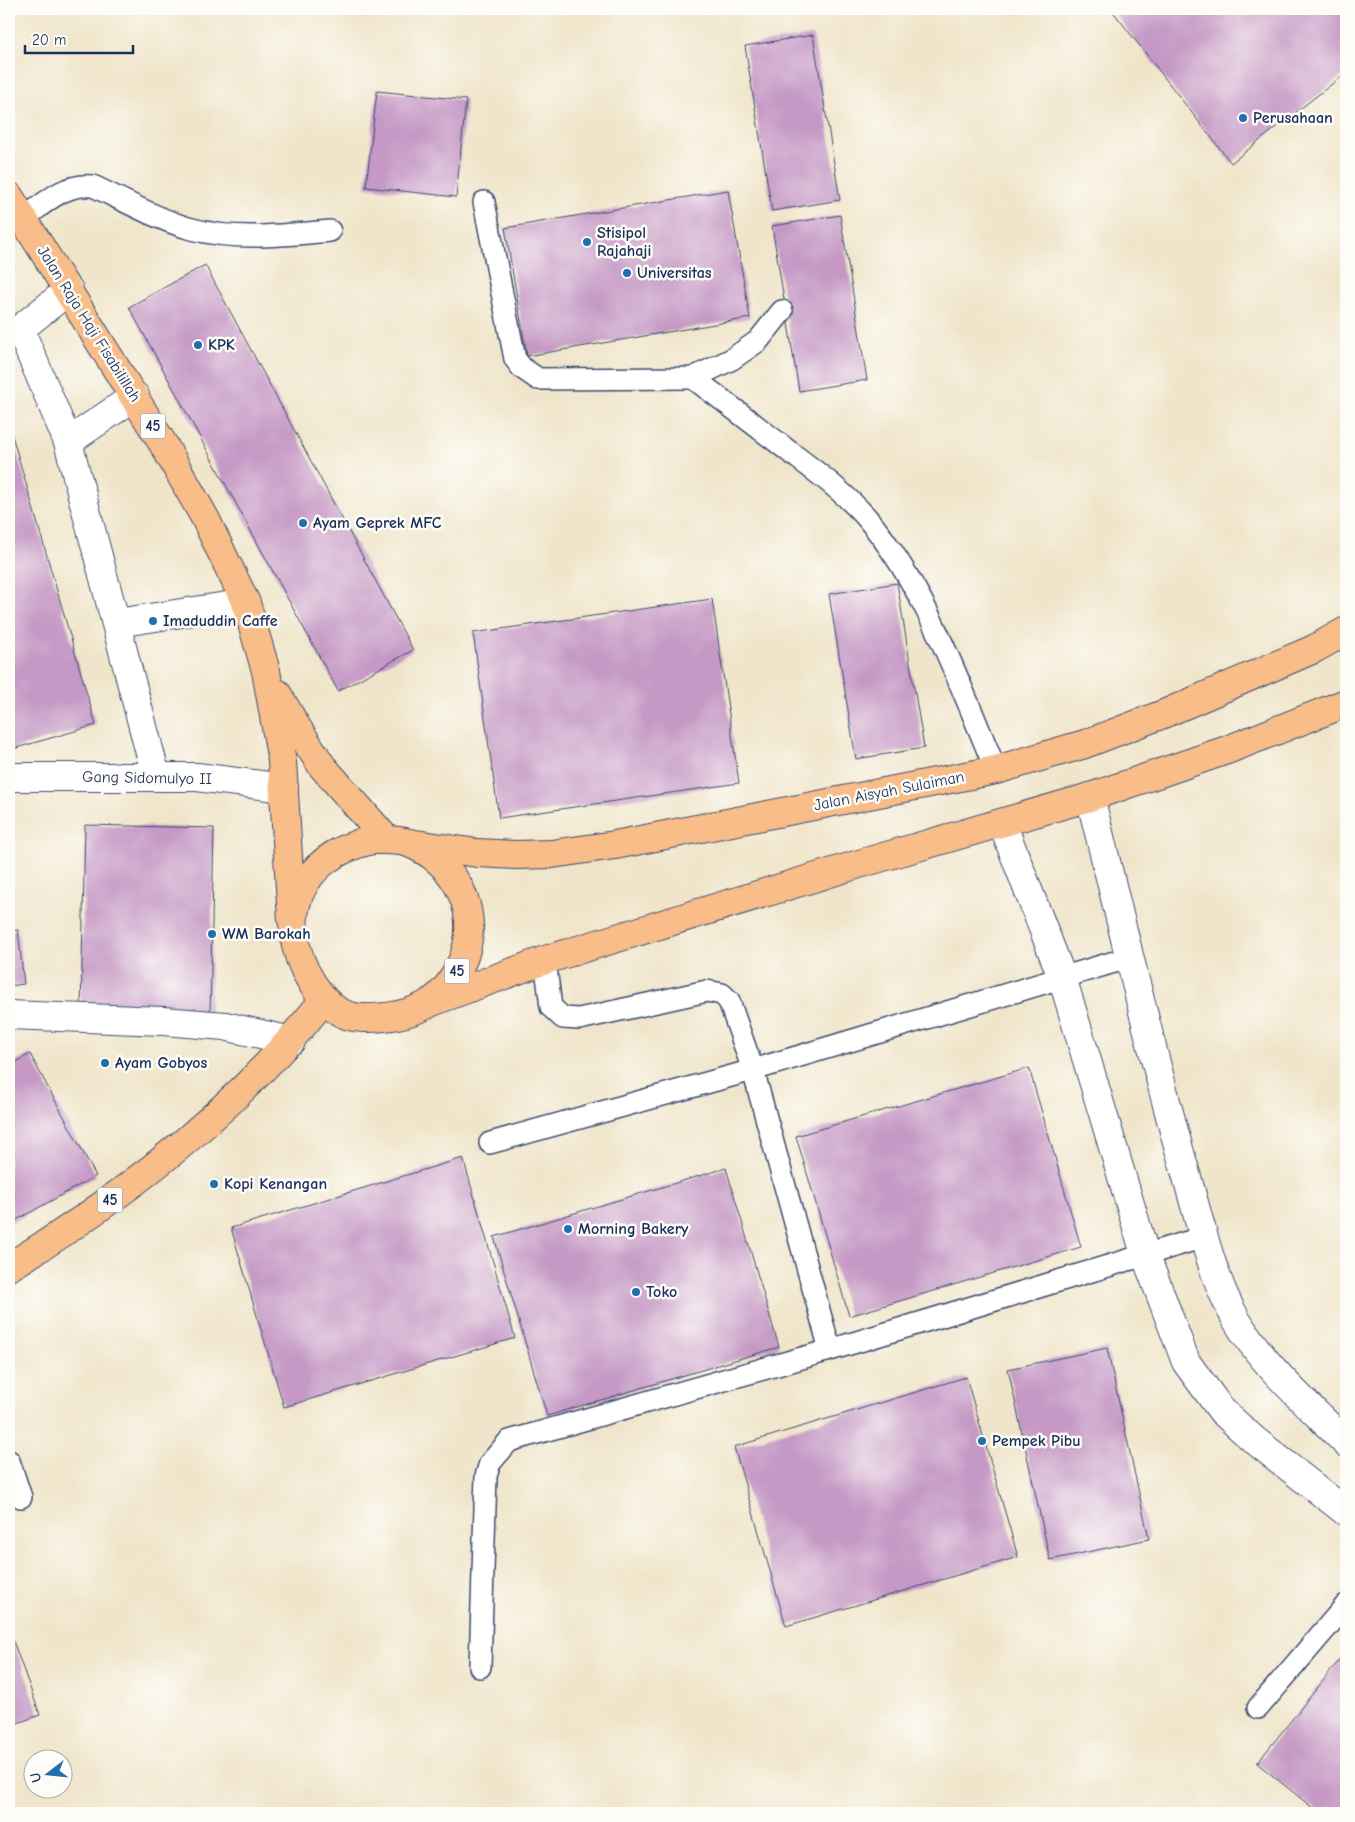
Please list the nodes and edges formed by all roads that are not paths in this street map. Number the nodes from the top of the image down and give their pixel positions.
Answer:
1 (9, 196) edge
2 (484, 202) dead end
3 (23, 219) junction
4 (330, 231) dead end
5 (69, 290) junction
6 (782, 311) dead end
7 (693, 378) junction
8 (136, 396) junction
9 (68, 442) junction
10 (246, 603) junction
11 (117, 623) junction
12 (1346, 631) edge
13 (266, 672) junction
14 (1346, 703) edge
15 (996, 770) junction
16 (156, 776) junction
17 (9, 777) edge
18 (284, 788) junction
19 (1090, 797) junction
20 (1002, 823) junction
21 (398, 841) junction
22 (292, 924) junction
23 (1131, 958) junction
24 (545, 960) junction
25 (1062, 977) junction
26 (323, 1000) junction
27 (429, 1003) junction
28 (9, 1015) edge
29 (291, 1040) junction
30 (753, 1070) junction
31 (490, 1143) dead end
32 (1204, 1237) junction
33 (1146, 1254) junction
34 (9, 1267) edge
35 (830, 1350) junction
36 (1346, 1443) edge
37 (9, 1461) edge
38 (21, 1497) dead end
39 (1346, 1512) edge
40 (1346, 1605) edge
41 (480, 1667) dead end
42 (1258, 1708) dead end

1 - 3 main road, Jalan Raja Haji Fisabilillah / 45
2 - 7 lane
3 - 4 lane
3 - 5 main road, Jalan Raja Haji Fisabilillah / 45
5 - 8 main road, Jalan Raja Haji Fisabilillah / 45
5 - 9 street
6 - 7 lane
7 - 15 lane
8 - 9 street
8 - 10 main road, Jalan Raja Haji Fisabilillah / 45
9 - 11 street
10 - 11 street
10 - 13 main road, Jalan Raja Haji Fisabilillah / 45
11 - 16 street
12 - 15 main road, Jalan Aisyah Sulaiman
13 - 18 main road, Jalan Raja Haji Fisabilillah / 45
13 - 21 main road, Jalan Raja Haji Fisabilillah / 45
14 - 19 main road
15 - 21 main road, Jalan Aisyah Sulaiman
16 - 17 street, Gang Sidomulyo II
16 - 18 street, Gang Sidomulyo II
18 - 22 main road, Jalan Raja Haji Fisabilillah / 45
19 - 20 main road
19 - 23 street
20 - 24 main road
20 - 25 street
21 - 22 main road, Jalan Raja Haji Fisabilillah / 45
21 - 27 main road, Jalan Raja Haji Fisabilillah / 45
22 - 26 main road, Jalan Raja Haji Fisabilillah / 45
23 - 25 lane
23 - 32 street
24 - 27 main road
24 - 30 lane
25 - 30 lane
25 - 33 street
26 - 27 main road, Jalan Raja Haji Fisabilillah / 45
26 - 29 main road, 45
28 - 29 street
29 - 34 main road, 45
30 - 31 lane
30 - 35 lane
32 - 33 lane
32 - 36 street
33 - 35 lane
33 - 39 street
35 - 41 lane
37 - 38 lane
40 - 42 lane

